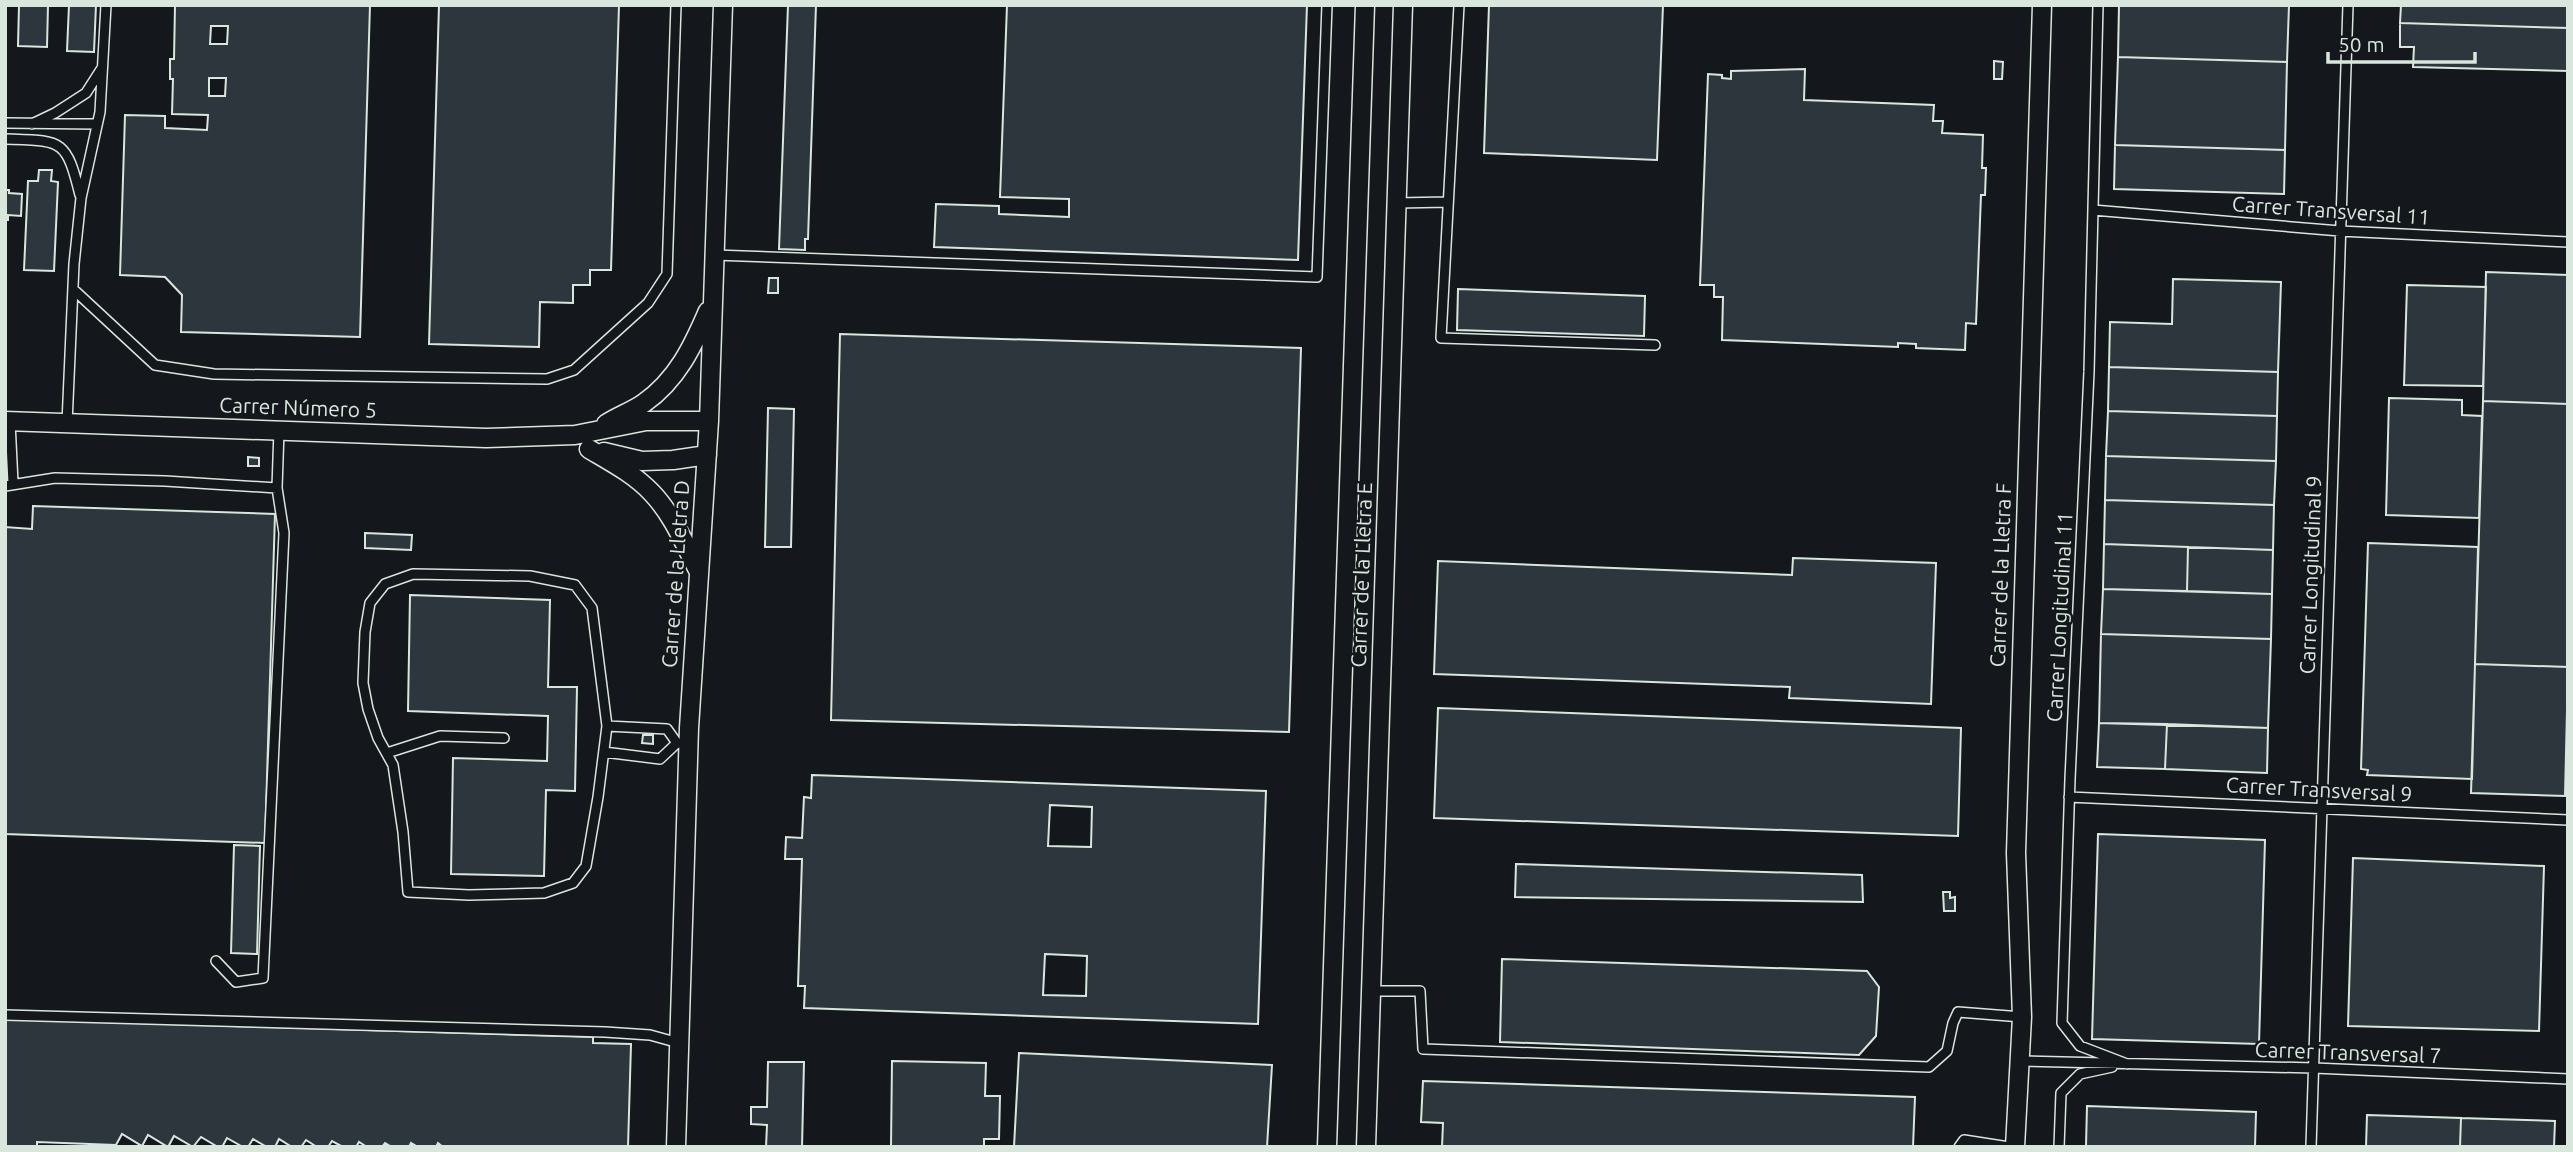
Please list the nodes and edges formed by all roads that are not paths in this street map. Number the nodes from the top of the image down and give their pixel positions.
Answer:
1 (106, 5) edge
2 (676, 5) edge
3 (723, 5) edge
4 (1326, 5) edge
5 (1365, 5) edge
6 (1403, 5) edge
7 (1459, 5) edge
8 (2042, 5) edge
9 (2098, 5) edge
10 (2348, 5) edge
11 (103, 67) junction
12 (5, 123) edge
13 (32, 124) junction
14 (97, 124) junction
15 (5, 139) edge
16 (81, 198) junction
17 (1448, 202) junction
18 (1397, 203) junction
19 (2093, 211) junction
20 (2340, 231) junction
21 (2568, 242) edge
22 (714, 255) junction
23 (73, 289) junction
24 (712, 301) junction
25 (1655, 345) dead end
26 (709, 421) junction
27 (8, 422) edge
28 (67, 423) junction
29 (279, 430) junction
30 (589, 442) junction
31 (707, 455) junction
32 (9, 485) edge
33 (277, 488) junction
34 (699, 572) junction
35 (607, 726) junction
36 (504, 738) dead end
37 (683, 744) junction
38 (604, 752) junction
39 (387, 753) junction
40 (2069, 797) junction
41 (2322, 807) junction
42 (2568, 820) edge
43 (216, 961) dead end
44 (1371, 991) junction
45 (5, 1015) edge
46 (2022, 1017) junction
47 (679, 1043) junction
48 (2020, 1061) junction
49 (2127, 1064) junction
50 (2314, 1069) junction
51 (2568, 1079) edge
52 (676, 1147) edge
53 (1327, 1147) edge
54 (1366, 1147) edge
55 (1959, 1147) edge
56 (2009, 1147) edge
57 (2015, 1147) edge
58 (2059, 1147) edge
59 (2311, 1147) edge

1 - 11 lane
2 - 23 lane
3 - 22 street, Carrer de la Lletra D
4 - 22 lane
5 - 53 street, Carrer de la Lletra E
6 - 18 street, Carrer de la Lletra E
7 - 17 lane
8 - 46 street, Carrer de la Lletra F
9 - 19 lane, Carrer Longitudinal 11
10 - 20 lane, Carrer Longitudinal 9
11 - 13 lane
11 - 14 lane
12 - 13 lane
13 - 14 lane
14 - 16 lane
15 - 16 lane
16 - 23 lane
17 - 18 lane
17 - 25 lane
18 - 44 street, Carrer de la Lletra E
19 - 20 lane, Carrer Transversal 11
19 - 40 lane, Carrer Longitudinal 11
20 - 21 lane, Carrer Transversal 11
20 - 41 lane, Carrer Longitudinal 9
22 - 24 street, Carrer de la Lletra D
23 - 28 lane
24 - 26 street, Carrer de la Lletra D
24 - 30 street
26 - 30 street
26 - 31 street, Carrer de la Lletra D
27 - 28 street, Carrer Número 5
27 - 32 lane
28 - 29 street, Carrer Número 5
29 - 30 street, Carrer Número 5
29 - 33 lane
30 - 31 street
30 - 34 street
31 - 34 street, Carrer de la Lletra D
32 - 33 lane
33 - 43 lane
34 - 37 street, Carrer de la Lletra D
35 - 37 lane
35 - 38 lane
35 - 39 lane
36 - 39 lane
37 - 38 lane
37 - 47 street, Carrer de la Lletra D
38 - 39 lane
40 - 41 lane, Carrer Transversal 9
40 - 49 lane, Carrer Longitudinal 11
41 - 42 lane, Carrer Transversal 9
41 - 50 lane, Carrer Longitudinal 9
44 - 46 lane
44 - 54 street, Carrer de la Lletra E
45 - 47 lane
46 - 48 street, Carrer de la Lletra F
47 - 52 street, Carrer de la Lletra D
48 - 49 lane
48 - 57 street, Carrer de la Lletra F
49 - 50 lane, Carrer Transversal 7
49 - 58 lane
50 - 51 lane, Carrer Transversal 7
50 - 59 lane, Carrer Longitudinal 9
55 - 56 lane

